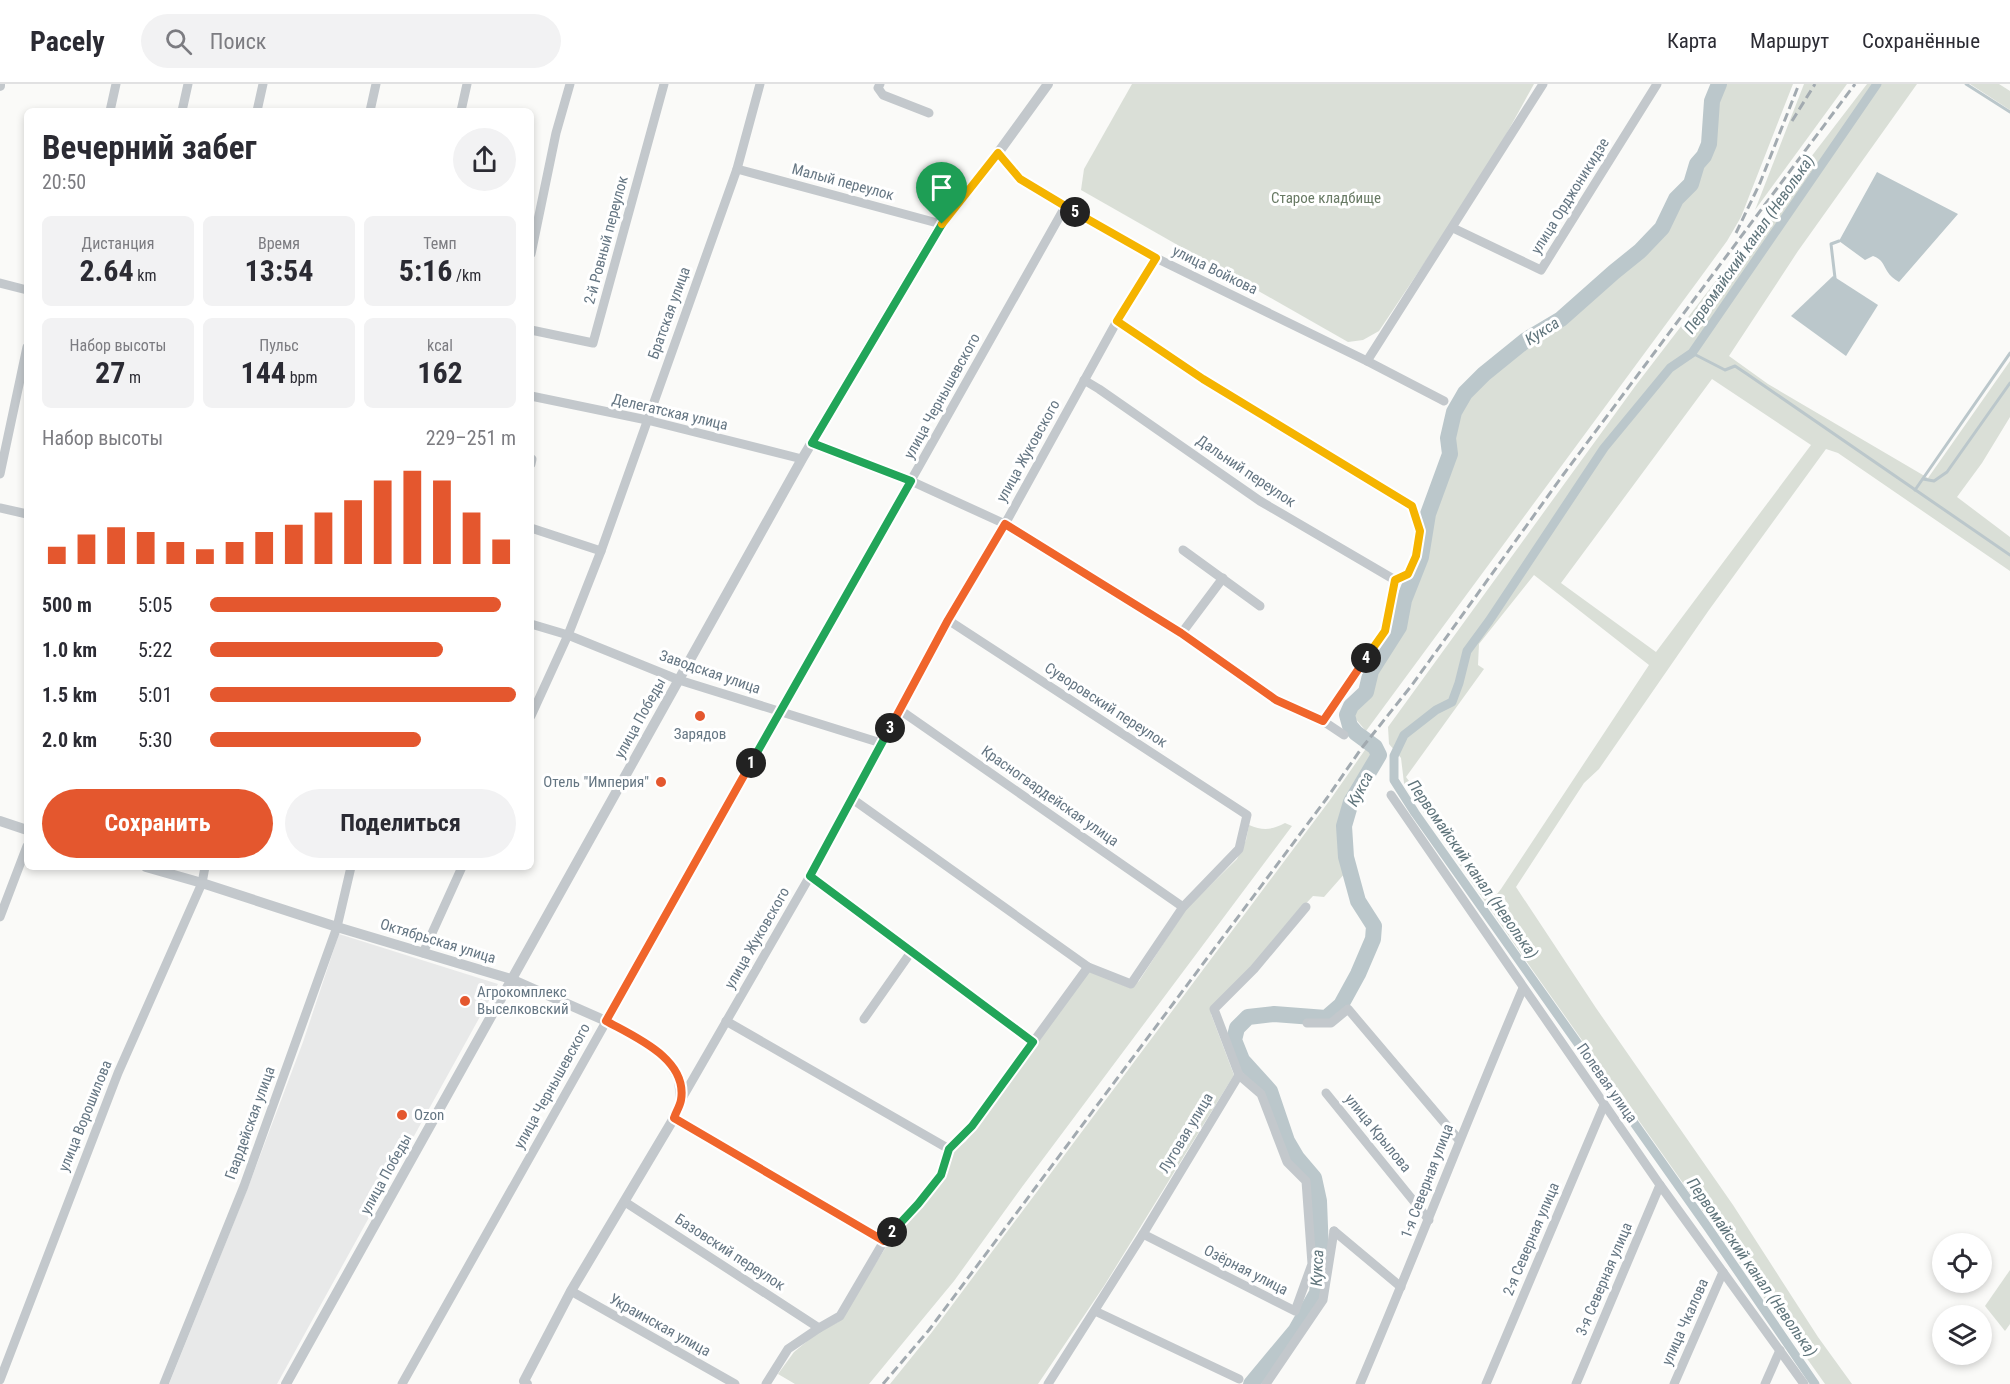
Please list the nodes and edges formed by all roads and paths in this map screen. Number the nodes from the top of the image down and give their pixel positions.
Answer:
1 (116, 84) edge
2 (188, 84) edge
3 (263, 84) edge
4 (376, 84) edge
5 (467, 84) edge
6 (570, 84) edge
7 (664, 84) edge
8 (760, 84) edge
9 (880, 84) edge
10 (1048, 84) edge
11 (1543, 84) edge
12 (1657, 84) edge
13 (111, 108) edge
14 (183, 108) edge
15 (258, 108) edge
16 (371, 108) edge
17 (462, 108) edge
18 (929, 113) dead end
19 (998, 153) junction
20 (737, 169) junction
21 (1065, 207) junction
22 (942, 224) junction
23 (1452, 228) junction
24 (534, 239) edge
25 (1156, 258) junction
26 (0, 283) edge
27 (24, 289) edge
28 (1117, 321) junction
29 (534, 331) edge
30 (24, 361) edge
31 (1367, 361) junction
32 (1084, 380) junction
33 (534, 397) edge
34 (1444, 401) dead end
35 (647, 420) junction
36 (812, 443) junction
37 (802, 459) junction
38 (0, 474) edge
39 (911, 481) junction
40 (0, 508) edge
41 (24, 513) edge
42 (1005, 524) junction
43 (534, 529) edge
44 (1183, 550) dead end
45 (601, 551) junction
46 (1223, 578) junction
47 (1395, 580) junction
48 (1260, 606) dead end
49 (948, 620) junction
50 (534, 625) edge
51 (1181, 633) junction
52 (568, 635) junction
53 (679, 680) junction
54 (534, 709) edge
55 (900, 710) junction
56 (780, 711) junction
57 (1323, 721) junction
58 (1344, 735) dead end
59 (881, 743) junction
60 (1391, 795) dead end
61 (851, 798) junction
62 (0, 821) edge
63 (24, 829) edge
64 (24, 854) edge
65 (156, 870) edge
66 (204, 870) edge
67 (350, 870) edge
68 (461, 870) edge
69 (810, 876) junction
70 (202, 883) junction
71 (1183, 907) junction
72 (1306, 907) dead end
73 (0, 917) edge
74 (337, 927) junction
75 (911, 952) junction
76 (423, 953) junction
77 (1088, 967) junction
78 (511, 979) junction
79 (1523, 988) junction
80 (864, 1019) dead end
81 (606, 1021) junction
82 (726, 1021) junction
83 (1307, 1023) dead end
84 (1033, 1042) junction
85 (1239, 1075) junction
86 (1326, 1093) dead end
87 (681, 1100) junction
88 (1604, 1105) junction
89 (674, 1118) junction
90 (1459, 1140) junction
91 (949, 1149) junction
92 (1660, 1185) junction
93 (626, 1202) junction
94 (1429, 1220) junction
95 (1143, 1234) junction
96 (884, 1241) junction
97 (1723, 1272) junction
98 (1401, 1287) junction
99 (571, 1291) junction
100 (1095, 1311) junction
101 (819, 1328) junction
102 (1780, 1350) junction
103 (1239, 1379) dead end
104 (0, 1380) edge
105 (524, 1383) edge
106 (164, 1384) edge
107 (286, 1384) edge
108 (402, 1384) edge
109 (735, 1384) edge
110 (766, 1384) edge
111 (1048, 1384) edge
112 (1266, 1384) edge
113 (1360, 1384) edge
114 (1486, 1384) edge
115 (1576, 1384) edge
116 (1674, 1384) edge
117 (1765, 1384) edge
118 (1804, 1384) edge

1 - 13 street
2 - 14 street
3 - 15 street
4 - 16 street
5 - 17 street
6 - 24 street
7 - 29 street, 2-й Ровный переулок
8 - 20 street, Братская улица
9 - 18 street
10 - 19 street, улица Победы
11 - 23 street
12 - 23 street, улица Орджоникидзе
19 - 21 street, улица Войкова
19 - 22 street, улица Победы
20 - 22 street, Малый переулок
20 - 35 street, Братская улица
21 - 25 street, улица Войкова
21 - 39 street, улица Чернышевского
22 - 36 street, улица Победы
23 - 31 street
25 - 28 street, улица Жуковского
25 - 31 street, улица Войкова
26 - 27 street
28 - 32 street, улица Жуковского
28 - 47 street
30 - 38 street
31 - 34 street, улица Войкова
32 - 42 street, улица Жуковского
32 - 47 street, Дальний переулок
33 - 35 street, Делегатская улица
35 - 37 street, Делегатская улица
35 - 45 street, Братская улица
36 - 37 street, улица Победы
36 - 39 street
37 - 53 street, улица Победы
39 - 42 street
39 - 56 street, улица Чернышевского
40 - 41 street
42 - 49 street, улица Жуковского
42 - 51 street
43 - 45 street
44 - 46 street
45 - 52 street, Братская улица
46 - 48 street
46 - 51 street
47 - 57 street
49 - 55 street, улица Жуковского
49 - 71 street, Суворовский переулок
50 - 52 street, Заводская улица
51 - 57 street
52 - 53 street, Заводская улица
52 - 54 street, Братская улица
53 - 56 street, Заводская улица
53 - 78 street, улица Победы
55 - 59 street, улица Жуковского
55 - 71 street, Красногвардейская улица
56 - 59 street, Заводская улица
56 - 81 street, улица Чернышевского
57 - 58 street
59 - 61 street, улица Жуковского
60 - 79 street, Полевая улица
61 - 69 street, улица Жуковского
61 - 77 street
62 - 63 street
64 - 73 street
65 - 70 street, Октябрьская улица
66 - 70 street, улица Ворошилова
67 - 74 street, Гвардейская улица
68 - 76 street
69 - 75 street
69 - 82 street, улица Жуковского
70 - 74 street, Октябрьская улица
70 - 104 street, улица Ворошилова
71 - 77 street
72 - 85 street
74 - 76 street, Октябрьская улица
74 - 106 street, Гвардейская улица
75 - 80 street
75 - 84 street
76 - 78 street, Октябрьская улица
77 - 84 street
78 - 81 street, Октябрьская улица
78 - 107 street, улица Победы
79 - 88 street, Полевая улица
79 - 90 street, 1-я Северная улица
81 - 87 street, Октябрьская улица
81 - 108 street, улица Чернышевского
82 - 87 street, улица Жуковского
82 - 91 street
83 - 90 street
84 - 91 street
85 - 95 street, Луговая улица
85 - 95 street, Озёрная улица
86 - 94 street, улица Крылова
87 - 89 street, улица Жуковского
88 - 92 street, Полевая улица
88 - 114 street, 2-я Северная улица
89 - 93 street, улица Жуковского
89 - 96 street
90 - 94 street, 1-я Северная улица
91 - 96 street
92 - 97 street, Полевая улица
92 - 115 street, 3-я Северная улица
93 - 99 street, улица Жуковского
93 - 101 street, Базовский переулок
94 - 98 street, 1-я Северная улица
95 - 100 street, Луговая улица
96 - 101 street
97 - 102 street, Полевая улица
97 - 116 street, улица Чкалова
98 - 112 street
98 - 113 street, 1-я Северная улица
99 - 105 street, улица Жуковского
99 - 109 street, Украинская улица
100 - 103 street
100 - 111 street, Луговая улица
101 - 110 street
102 - 117 street
102 - 118 street, Полевая улица

